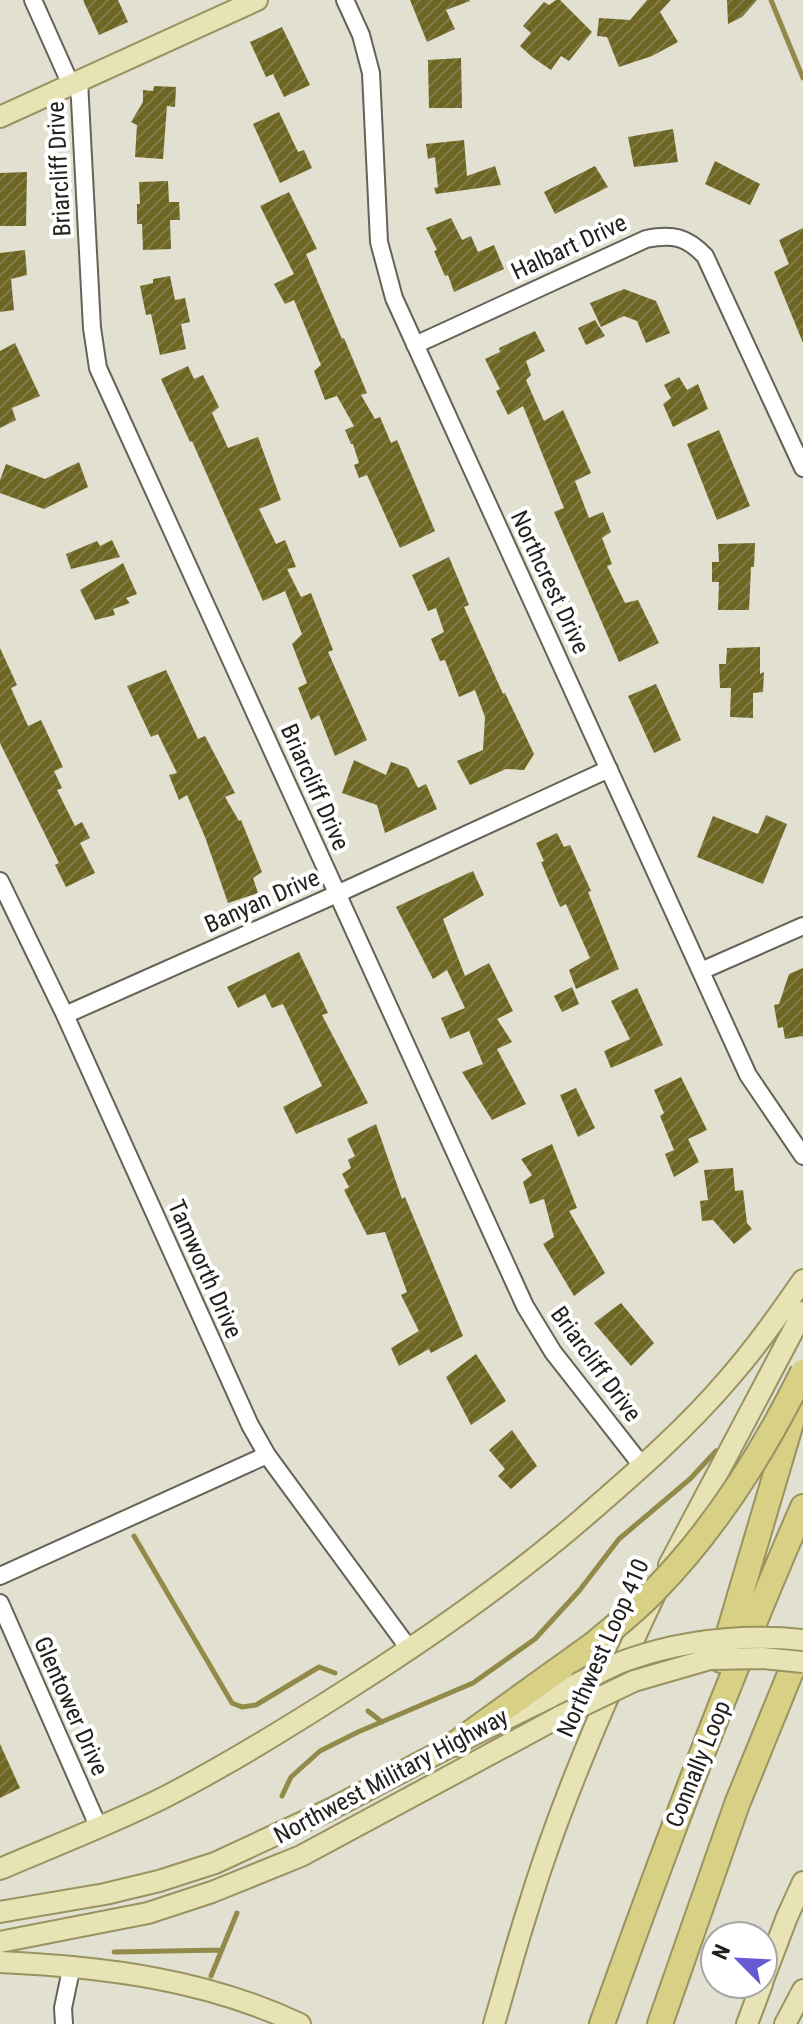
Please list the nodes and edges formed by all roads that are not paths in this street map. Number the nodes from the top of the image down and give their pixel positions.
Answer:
1 (33, 0) edge
2 (257, 0) edge
3 (345, 0) edge
4 (75, 83) junction
5 (0, 117) edge
6 (415, 345) junction
7 (803, 468) edge
8 (609, 769) junction
9 (0, 881) edge
10 (337, 894) junction
11 (803, 926) edge
12 (701, 971) junction
13 (65, 1015) junction
14 (803, 1156) edge
15 (803, 1280) edge
16 (803, 1312) edge
17 (803, 1372) edge
18 (803, 1382) edge
19 (267, 1455) junction
20 (643, 1467) junction
21 (803, 1507) edge
22 (0, 1576) edge
23 (0, 1603) edge
24 (803, 1641) edge
25 (410, 1650) junction
26 (803, 1662) edge
27 (455, 1744) junction
28 (99, 1828) junction
29 (670, 1834) junction
30 (0, 1869) edge
31 (803, 1882) edge
32 (527, 1911) junction
33 (0, 1912) edge
34 (779, 1938) edge
35 (0, 1942) edge
36 (0, 1962) edge
37 (72, 1965) junction
38 (803, 1990) edge
39 (756, 2000) edge
40 (64, 2024) edge
41 (300, 2024) edge
42 (480, 2024) edge
43 (494, 2024) edge
44 (602, 2024) edge
45 (660, 2024) edge
46 (747, 2024) edge
47 (785, 2024) edge

1 - 4 street, Briarcliff Drive
2 - 4 main road
3 - 6 street, Northcrest Drive
4 - 5 main road
4 - 10 street, Briarcliff Drive
6 - 7 street, Halbart Drive
6 - 8 street, Northcrest Drive
8 - 10 street, Banyan Drive
8 - 12 street, Northcrest Drive
9 - 13 street, Tamworth Drive
10 - 13 street, Banyan Drive
10 - 20 street, Briarcliff Drive
11 - 12 street
12 - 14 street, Northcrest Drive
13 - 19 street, Tamworth Drive
15 - 20 main road
16 - 32 main road, Northwest Loop 410
17 - 27 highway, bridge
18 - 29 highway
19 - 22 street
19 - 25 street, Tamworth Drive
20 - 25 main road
21 - 29 highway, Connally Loop
23 - 28 street, Glentower Drive
24 - 27 main road, Northwest Military Highway, bridge
24 - 45 highway
25 - 28 main road
26 - 35 main road, Northwest Military Highway, bridge
27 - 33 main road, Northwest Military Highway
28 - 30 main road
29 - 44 highway, Connally Loop
31 - 34 main road
32 - 42 main road
32 - 43 main road, Northwest Loop 410
36 - 37 main road
37 - 40 street
37 - 41 main road
38 - 47 main road
39 - 46 main road

